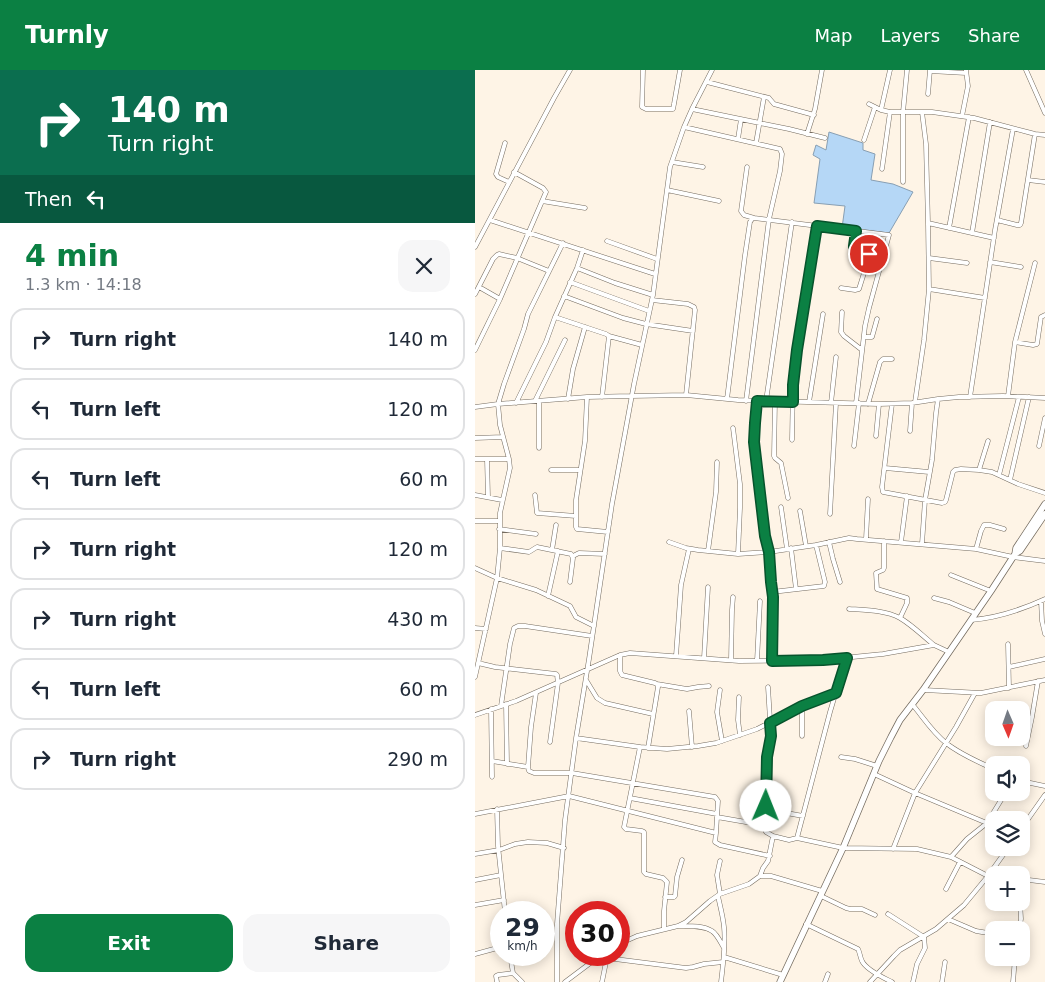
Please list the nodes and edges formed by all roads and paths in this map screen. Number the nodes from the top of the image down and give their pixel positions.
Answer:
1 (570, 70) edge
2 (643, 70) edge
3 (680, 70) edge
4 (712, 70) edge
5 (822, 70) edge
6 (890, 70) edge
7 (907, 70) edge
8 (1025, 70) edge
9 (930, 71) edge
10 (966, 71) edge
11 (707, 82) junction
12 (927, 94) dead end
13 (764, 97) junction
14 (869, 104) dead end
15 (875, 108) junction
16 (692, 109) junction
17 (881, 110) junction
18 (890, 112) junction
19 (903, 112) junction
20 (922, 112) junction
21 (1045, 113) edge
22 (813, 114) junction
23 (962, 116) junction
24 (969, 117) junction
25 (741, 118) junction
26 (760, 122) junction
27 (990, 122) junction
28 (684, 126) junction
29 (1013, 129) junction
30 (807, 134) junction
31 (1035, 134) junction
32 (1045, 135) edge
33 (825, 138) dead end
34 (738, 139) junction
35 (865, 140) dead end
36 (756, 142) junction
37 (505, 143) dead end
38 (672, 162) junction
39 (703, 166) dead end
40 (747, 167) dead end
41 (881, 169) dead end
42 (514, 172) junction
43 (1028, 180) junction
44 (509, 182) junction
45 (903, 182) dead end
46 (1045, 182) edge
47 (667, 190) junction
48 (542, 201) junction
49 (719, 201) dead end
50 (585, 208) dead end
51 (754, 218) junction
52 (769, 219) junction
53 (490, 220) junction
54 (997, 220) junction
55 (793, 222) junction
56 (928, 223) junction
57 (817, 226) junction
58 (949, 228) junction
59 (856, 231) junction
60 (528, 232) junction
61 (972, 233) junction
62 (994, 238) junction
63 (607, 241) dead end
64 (563, 243) junction
65 (475, 247) edge
66 (583, 250) junction
67 (517, 258) junction
68 (929, 258) junction
69 (657, 259) junction
70 (990, 262) junction
71 (1035, 263) dead end
72 (967, 264) dead end
73 (1021, 267) dead end
74 (577, 268) junction
75 (549, 271) junction
76 (655, 274) junction
77 (570, 282) junction
78 (479, 287) junction
79 (841, 288) dead end
80 (929, 289) junction
81 (475, 294) edge
82 (653, 294) junction
83 (564, 296) junction
84 (985, 298) junction
85 (500, 299) junction
86 (651, 300) junction
87 (649, 311) junction
88 (842, 312) dead end
89 (823, 314) dead end
90 (1045, 315) edge
91 (555, 317) junction
92 (877, 320) dead end
93 (646, 324) junction
94 (585, 327) junction
95 (693, 331) junction
96 (609, 336) junction
97 (864, 337) junction
98 (565, 340) dead end
99 (1015, 342) junction
100 (642, 345) junction
101 (475, 350) edge
102 (862, 350) junction
103 (836, 357) dead end
104 (892, 359) dead end
105 (686, 395) junction
106 (631, 396) junction
107 (1008, 396) junction
108 (587, 397) junction
109 (602, 397) junction
110 (970, 397) junction
111 (1019, 397) junction
112 (1029, 397) junction
113 (938, 398) junction
114 (1045, 398) edge
115 (568, 399) junction
116 (727, 399) junction
117 (537, 401) junction
118 (745, 401) junction
119 (757, 401) junction
120 (766, 401) junction
121 (775, 401) junction
122 (793, 402) junction
123 (809, 402) junction
124 (914, 402) junction
125 (516, 403) junction
126 (833, 403) junction
127 (857, 403) junction
128 (498, 404) junction
129 (869, 404) junction
130 (879, 404) junction
131 (892, 404) junction
132 (475, 407) edge
133 (1045, 418) edge
134 (733, 428) dead end
135 (910, 431) dead end
136 (876, 436) dead end
137 (475, 438) edge
138 (503, 438) junction
139 (792, 440) dead end
140 (988, 441) dead end
141 (853, 446) dead end
142 (1039, 446) dead end
143 (539, 448) dead end
144 (475, 459) edge
145 (487, 459) junction
146 (509, 459) junction
147 (717, 462) dead end
148 (885, 468) junction
149 (551, 470) dead end
150 (581, 470) junction
151 (979, 470) junction
152 (929, 472) junction
153 (999, 475) junction
154 (1010, 480) junction
155 (1045, 493) edge
156 (475, 495) edge
157 (535, 495) dead end
158 (907, 496) junction
159 (488, 497) junction
160 (788, 498) dead end
161 (868, 499) dead end
162 (502, 500) junction
163 (925, 500) junction
164 (1045, 504) edge
165 (781, 507) dead end
166 (800, 510) dead end
167 (830, 514) dead end
168 (1045, 514) edge
169 (576, 516) junction
170 (475, 521) edge
171 (499, 521) junction
172 (556, 525) dead end
173 (1004, 528) dead end
174 (499, 529) junction
175 (608, 532) junction
176 (536, 534) dead end
177 (867, 539) junction
178 (884, 541) junction
179 (669, 542) dead end
180 (829, 542) junction
181 (901, 542) junction
182 (922, 544) junction
183 (816, 545) junction
184 (806, 546) junction
185 (500, 548) junction
186 (789, 548) junction
187 (689, 549) junction
188 (976, 549) junction
189 (551, 550) junction
190 (707, 551) junction
191 (558, 552) junction
192 (769, 552) junction
193 (605, 554) junction
194 (738, 554) junction
195 (1014, 555) junction
196 (573, 556) junction
197 (1045, 561) edge
198 (475, 568) edge
199 (951, 574) dead end
200 (497, 578) junction
201 (570, 582) dead end
202 (840, 582) dead end
203 (707, 587) dead end
204 (796, 589) junction
205 (991, 591) junction
206 (772, 592) junction
207 (548, 596) junction
208 (733, 597) dead end
209 (934, 598) dead end
210 (1043, 600) edge
211 (760, 601) dead end
212 (849, 609) dead end
213 (975, 613) junction
214 (900, 618) junction
215 (970, 620) junction
216 (594, 626) junction
217 (475, 628) edge
218 (486, 629) junction
219 (1045, 634) edge
220 (592, 636) junction
221 (1008, 644) dead end
222 (934, 646) junction
223 (949, 652) junction
224 (477, 655) edge
225 (620, 655) junction
226 (676, 656) junction
227 (704, 658) junction
228 (847, 658) junction
229 (1045, 659) edge
230 (731, 660) junction
231 (757, 661) junction
232 (772, 661) junction
233 (478, 663) junction
234 (1009, 667) junction
235 (507, 668) junction
236 (588, 670) junction
237 (475, 674) edge
238 (586, 680) junction
239 (1045, 680) edge
240 (1038, 681) junction
241 (558, 683) junction
242 (657, 684) junction
243 (709, 686) dead end
244 (768, 687) dead end
245 (1009, 688) junction
246 (720, 690) dead end
247 (923, 690) junction
248 (536, 693) junction
249 (836, 693) junction
250 (975, 693) junction
251 (739, 697) dead end
252 (506, 704) junction
253 (912, 704) junction
254 (501, 706) junction
255 (802, 706) junction
256 (491, 710) junction
257 (689, 711) dead end
258 (653, 714) junction
259 (475, 715) edge
260 (770, 723) junction
261 (1030, 727) edge
262 (740, 735) junction
263 (802, 736) dead end
264 (576, 738) junction
265 (722, 741) junction
266 (550, 742) dead end
267 (945, 742) junction
268 (640, 747) junction
269 (692, 747) junction
270 (648, 748) junction
271 (841, 757) dead end
272 (492, 761) junction
273 (507, 764) junction
274 (985, 765) edge
275 (877, 766) junction
276 (528, 767) junction
277 (572, 773) junction
278 (874, 774) junction
279 (492, 777) dead end
280 (633, 783) junction
281 (1030, 783) edge
282 (1045, 786) edge
283 (915, 793) junction
284 (1045, 795) edge
285 (569, 796) junction
286 (630, 798) junction
287 (497, 809) junction
288 (770, 810) junction
289 (627, 811) junction
290 (475, 814) edge
291 (717, 816) junction
292 (803, 816) junction
293 (1030, 816) edge
294 (985, 822) edge
295 (763, 825) junction
296 (985, 825) edge
297 (716, 833) junction
298 (773, 836) junction
299 (797, 838) junction
300 (564, 848) junction
301 (843, 848) junction
302 (893, 849) junction
303 (499, 850) junction
304 (475, 854) edge
305 (769, 856) junction
306 (951, 857) junction
307 (682, 860) dead end
308 (720, 861) dead end
309 (960, 862) junction
310 (985, 874) edge
311 (501, 875) junction
312 (760, 876) junction
313 (475, 880) edge
314 (985, 880) edge
315 (1030, 880) edge
316 (1045, 882) edge
317 (946, 889) dead end
318 (821, 893) junction
319 (719, 895) junction
320 (665, 897) junction
321 (504, 900) joint
322 (475, 905) edge
323 (888, 914) dead end
324 (875, 915) dead end
325 (947, 919) junction
326 (807, 924) junction
327 (678, 926) junction
328 (664, 929) junction
329 (985, 932) edge
330 (924, 937) junction
331 (630, 939) edge
332 (724, 948) junction
333 (490, 950) edge
334 (475, 954) edge
335 (630, 959) edge
336 (723, 960) junction
337 (945, 962) dead end
338 (512, 966) edge
339 (586, 966) edge
340 (605, 966) edge
341 (1014, 966) edge
342 (513, 973) junction
343 (828, 974) dead end
344 (877, 974) junction
345 (783, 975) junction
346 (497, 982) edge
347 (523, 982) edge
348 (557, 982) edge
349 (565, 982) edge
350 (602, 982) edge
351 (721, 982) edge
352 (780, 982) edge
353 (825, 982) edge
354 (870, 982) edge
355 (892, 982) edge
356 (913, 982) edge
357 (942, 982) edge
358 (1013, 982) edge

1 - 42 street
2 - 3 street
4 - 11 street
5 - 22 street
6 - 17 street
7 - 19 street
8 - 21 street
9 - 10 street
9 - 12 street
10 - 23 street
11 - 13 street
11 - 16 street
13 - 22 street
13 - 26 street
14 - 15 street
15 - 17 street
15 - 35 street
16 - 25 street
16 - 28 street
17 - 18 street
18 - 19 street
18 - 41 street
19 - 20 street
19 - 45 street
20 - 23 street
20 - 56 street
22 - 30 street
23 - 24 street
24 - 27 street
24 - 58 street
25 - 26 street
25 - 34 street
26 - 30 street
26 - 36 street
27 - 29 street
27 - 61 street
28 - 34 street
28 - 38 street
29 - 31 street
29 - 54 street
30 - 33 street
31 - 32 street
31 - 43 street
34 - 36 street
36 - 52 street
37 - 44 street
38 - 39 street
38 - 47 street
40 - 51 street
42 - 44 street
42 - 48 street
43 - 46 street
43 - 54 street
44 - 53 street
47 - 49 street
47 - 69 street
48 - 50 street
48 - 60 street
51 - 52 street
51 - 116 street
52 - 55 street
52 - 118 street
53 - 60 street
53 - 65 street
54 - 62 street
55 - 57 street
55 - 120 street
56 - 58 street
56 - 68 street
57 - 59 street
57 - 122 street
58 - 61 street
59 - 79 street
59 - 97 street
60 - 64 street
60 - 67 street
61 - 62 street
62 - 70 street
63 - 69 street
64 - 66 street
64 - 75 street
66 - 74 street
66 - 76 street
67 - 75 street
67 - 78 street
67 - 85 street
68 - 72 street
68 - 80 street
69 - 76 street
70 - 73 street
70 - 84 street
71 - 99 street
74 - 77 street
74 - 82 street
75 - 128 street
76 - 82 street
77 - 83 street
77 - 87 street
78 - 81 street
78 - 85 street
80 - 84 street
80 - 124 street
82 - 86 street
83 - 91 street
83 - 93 street
84 - 110 street
85 - 101 street
86 - 87 street
86 - 95 street
87 - 93 street
88 - 102 street
89 - 123 street
90 - 99 street
91 - 94 street
91 - 125 street
92 - 97 street
93 - 95 street
93 - 100 street
94 - 96 street
94 - 115 street
95 - 105 street
96 - 100 street
96 - 109 street
97 - 102 street
98 - 117 street
99 - 107 street
100 - 106 street
102 - 127 street
103 - 126 street
104 - 129 street
105 - 106 street
105 - 116 street
106 - 109 street
106 - 175 street
107 - 110 street
107 - 111 street
108 - 109 street
108 - 115 street
108 - 150 street
110 - 113 street
111 - 112 street
111 - 153 street
112 - 114 street
112 - 154 street
113 - 124 street
113 - 152 street
115 - 117 street
116 - 118 street
117 - 125 street
117 - 143 street
118 - 119 street
119 - 120 street
119 - 192 street
120 - 121 street
121 - 122 street
121 - 160 street
122 - 123 street
122 - 139 street
123 - 126 street
124 - 131 street
124 - 135 street
125 - 128 street
126 - 127 street
126 - 167 street
127 - 129 street
127 - 141 street
128 - 132 street
128 - 138 street
129 - 130 street
130 - 131 street
130 - 136 street
131 - 148 street
133 - 142 street
134 - 194 street
137 - 138 street
138 - 146 street
140 - 151 street
144 - 145 street
145 - 146 street
145 - 159 street
146 - 162 street
147 - 190 street
148 - 152 street
148 - 158 street
149 - 150 street
150 - 169 street
151 - 153 street
151 - 163 street
152 - 163 street
153 - 154 street
154 - 155 street
156 - 159 street
157 - 169 street
158 - 163 street
158 - 181 street
159 - 162 street
161 - 177 street
162 - 171 street
163 - 182 street
164 - 195 street
165 - 186 street
166 - 184 street
168 - 195 street
169 - 175 street
170 - 171 street
171 - 174 street
172 - 189 street
173 - 188 street
174 - 176 street
174 - 185 street
175 - 193 street
177 - 178 street
177 - 180 street
178 - 181 street
178 - 214 street
179 - 187 street
180 - 183 street
180 - 202 street
181 - 182 street
182 - 188 street
183 - 184 street
183 - 204 street
184 - 186 street
185 - 189 street
185 - 200 street
186 - 192 street
186 - 204 street
187 - 190 street
187 - 226 street
188 - 195 street
189 - 191 street
190 - 194 street
191 - 196 street
191 - 207 street
192 - 194 street
192 - 206 street
193 - 196 street
193 - 216 street
195 - 197 street
195 - 205 street
196 - 201 street
198 - 200 street
199 - 205 street
200 - 207 street
200 - 218 street
203 - 227 street
204 - 206 street
205 - 213 street
206 - 232 street
207 - 216 street
208 - 230 street
209 - 213 street
210 - 215 street
210 - 219 street
211 - 231 street
212 - 214 street
213 - 215 street
214 - 222 street
215 - 223 street
216 - 220 street
217 - 218 street
218 - 224 street
220 - 235 street
220 - 236 street
221 - 234 street
222 - 223 street
222 - 228 street
223 - 247 street
224 - 233 street
225 - 226 street
225 - 236 street
225 - 242 street
226 - 227 street
227 - 230 street
228 - 232 street
228 - 249 street
229 - 234 street
230 - 231 street
231 - 232 street
233 - 235 street
233 - 237 street
234 - 245 street
235 - 241 street
235 - 254 street
236 - 238 street
236 - 241 street
238 - 258 street
238 - 264 street
239 - 240 street
240 - 245 street
240 - 261 street
241 - 248 street
241 - 266 street
242 - 243 street
242 - 258 street
244 - 260 street
245 - 250 street
246 - 265 street
247 - 250 street
247 - 253 street
248 - 252 street
248 - 276 street
249 - 255 street
249 - 292 street
250 - 267 street
251 - 262 street
252 - 254 street
252 - 273 street
253 - 267 street
253 - 275 street
254 - 256 street
255 - 260 street
255 - 263 street
256 - 259 street
256 - 272 street
257 - 269 street
258 - 270 street
260 - 262 street
260 - 288 street
262 - 265 street
264 - 268 street
264 - 277 street
265 - 269 street
267 - 274 street
267 - 283 street
268 - 270 street
268 - 280 street
269 - 270 street
271 - 275 street
272 - 273 street
272 - 279 street
273 - 276 street
275 - 278 street
276 - 277 street
277 - 280 street
277 - 285 street
278 - 283 street
278 - 301 street
280 - 286 street
280 - 291 street
281 - 282 street
283 - 294 street
283 - 302 street
284 - 293 street
285 - 287 street
285 - 289 street
285 - 300 street
286 - 289 street
286 - 291 street
287 - 290 street
287 - 303 street
288 - 292 street
288 - 295 street
289 - 297 street
289 - 320 street
291 - 295 street
291 - 297 street
292 - 299 street
295 - 298 street
296 - 306 street
297 - 305 street
298 - 299 street
298 - 305 street
299 - 301 street
300 - 303 street
300 - 348 street
301 - 302 street
301 - 318 street
302 - 306 street
303 - 304 street
303 - 311 street
305 - 312 street
306 - 309 street
307 - 320 street
308 - 319 street
309 - 310 street
309 - 317 street
311 - 313 street
311 - 321 street
312 - 318 street
312 - 319 street
314 - 325 street
315 - 316 street
318 - 324 street
318 - 326 street
319 - 327 street
319 - 332 street
320 - 328 street
321 - 322 street
323 - 330 street
325 - 329 street
325 - 330 street
326 - 344 street
326 - 345 street
327 - 328 street
327 - 332 street
328 - 331 street
330 - 344 street
330 - 356 street
332 - 336 street
333 - 334 street
335 - 336 street
336 - 345 street
336 - 351 street
337 - 357 street
338 - 342 street
339 - 349 street
340 - 350 street
341 - 358 street
342 - 346 street
342 - 347 street
343 - 353 street
344 - 354 street
344 - 355 street
345 - 352 street

